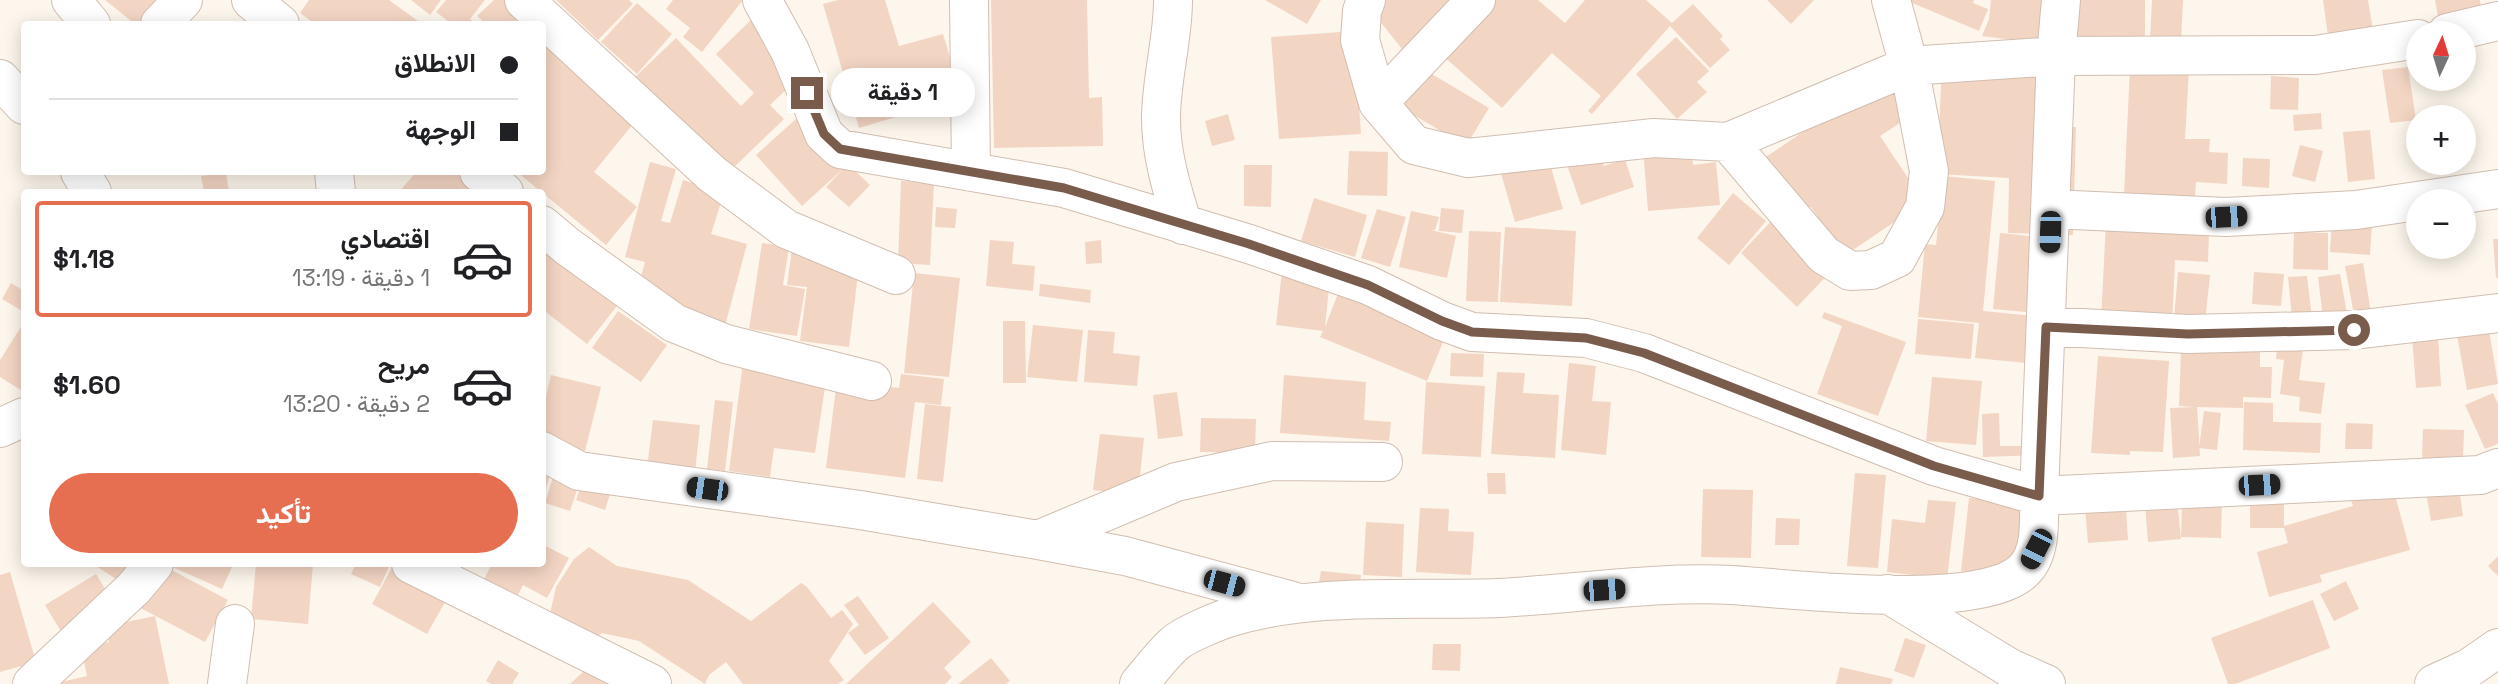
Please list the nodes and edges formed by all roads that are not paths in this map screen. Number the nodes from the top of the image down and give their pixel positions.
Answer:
1 (71, 0) edge
2 (183, 0) edge
3 (524, 0) edge
4 (762, 0) edge
5 (797, 0) edge
6 (969, 0) edge
7 (1173, 0) edge
8 (1366, 0) edge
9 (1476, 0) edge
10 (1891, 0) edge
11 (2062, 0) edge
12 (88, 21) edge
13 (163, 21) edge
14 (2498, 21) edge
15 (2476, 26) edge
16 (2406, 41) edge
17 (790, 51) junction
18 (2056, 56) junction
19 (1909, 66) junction
20 (0, 79) edge
21 (21, 102) edge
22 (1378, 103) junction
23 (1728, 142) junction
24 (971, 172) junction
25 (483, 175) edge
26 (500, 189) edge
27 (2498, 189) edge
28 (2051, 209) junction
29 (1183, 225) junction
30 (546, 228) edge
31 (896, 275) dead end
32 (2498, 313) edge
33 (2046, 327) junction
34 (872, 382) dead end
35 (21, 418) edge
36 (0, 428) edge
37 (546, 453) edge
38 (1383, 462) dead end
39 (2498, 468) edge
40 (2039, 496) junction
41 (1038, 540) junction
42 (151, 567) edge
43 (417, 567) edge
44 (1888, 594) junction
45 (1298, 603) junction
46 (235, 624) dead end
47 (2498, 648) edge
48 (32, 684) edge
49 (227, 684) edge
50 (652, 684) edge
51 (1139, 684) edge
52 (2046, 684) edge
53 (2434, 684) edge

1 - 12 street
2 - 13 street
3 - 31 street
4 - 17 street
5 - 17 street
6 - 24 street
7 - 29 street
8 - 22 street
9 - 22 street
10 - 19 street
11 - 18 street
14 - 15 street
16 - 18 street
17 - 24 street
18 - 19 street
18 - 28 street
19 - 23 street
19 - 23 street
20 - 21 street
22 - 23 street
24 - 29 street
25 - 26 street
27 - 28 street
28 - 33 street
29 - 40 street
30 - 34 street
32 - 33 street
33 - 40 street
35 - 36 street
37 - 41 street
38 - 41 street
39 - 40 street
40 - 44 street
41 - 45 street
42 - 48 street
43 - 50 street
44 - 45 street
44 - 52 street
45 - 51 street
46 - 49 street
47 - 53 street

